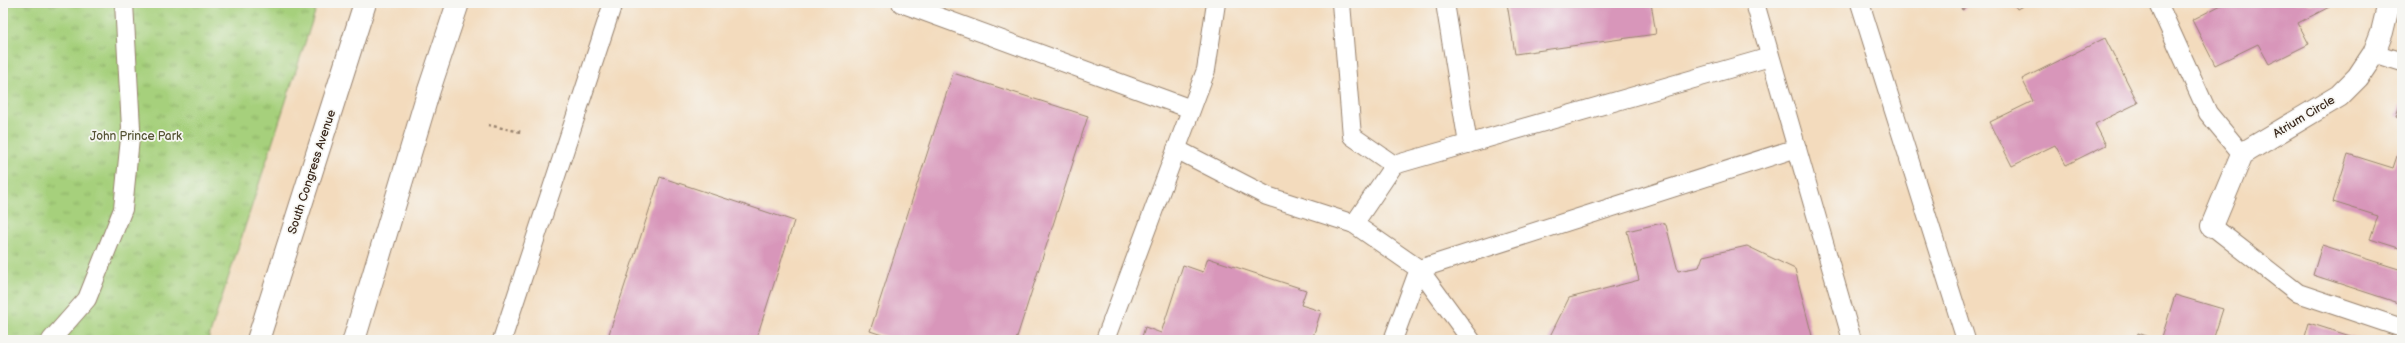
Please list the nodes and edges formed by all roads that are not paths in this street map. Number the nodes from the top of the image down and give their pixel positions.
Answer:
1 (124, 3) edge
2 (365, 3) edge
3 (458, 3) edge
4 (613, 3) edge
5 (901, 3) edge
6 (1216, 3) edge
7 (1341, 3) edge
8 (1445, 3) edge
9 (1755, 3) edge
10 (1860, 3) edge
11 (2158, 3) edge
12 (2389, 3) edge
13 (2374, 53) junction
14 (1770, 57) junction
15 (2402, 62) edge
16 (1192, 108) junction
17 (1468, 144) junction
18 (1797, 148) junction
19 (1176, 149) junction
20 (2242, 154) junction
21 (1394, 166) junction
22 (1354, 224) junction
23 (2212, 226) joint
24 (1418, 269) junction
25 (2402, 328) edge
26 (51, 340) edge
27 (258, 340) edge
28 (354, 340) edge
29 (502, 340) edge
30 (1105, 340) edge
31 (1393, 340) edge
32 (1471, 340) edge
33 (1852, 340) edge
34 (1966, 340) edge

1 - 26 lane
2 - 27 main road, South Congress Avenue
3 - 28 main road
4 - 29 lane
5 - 16 lane
6 - 16 lane
7 - 21 lane
8 - 17 lane
9 - 14 lane
10 - 34 lane
11 - 20 lane
12 - 13 main road, Atrium Circle
13 - 15 lane
13 - 20 main road, Atrium Circle
14 - 17 lane
14 - 18 lane
16 - 19 lane
17 - 21 lane
18 - 24 lane
18 - 33 lane
19 - 22 lane
19 - 30 lane
20 - 23 main road
21 - 22 lane
22 - 24 lane
23 - 25 lane
24 - 31 lane
24 - 32 lane

